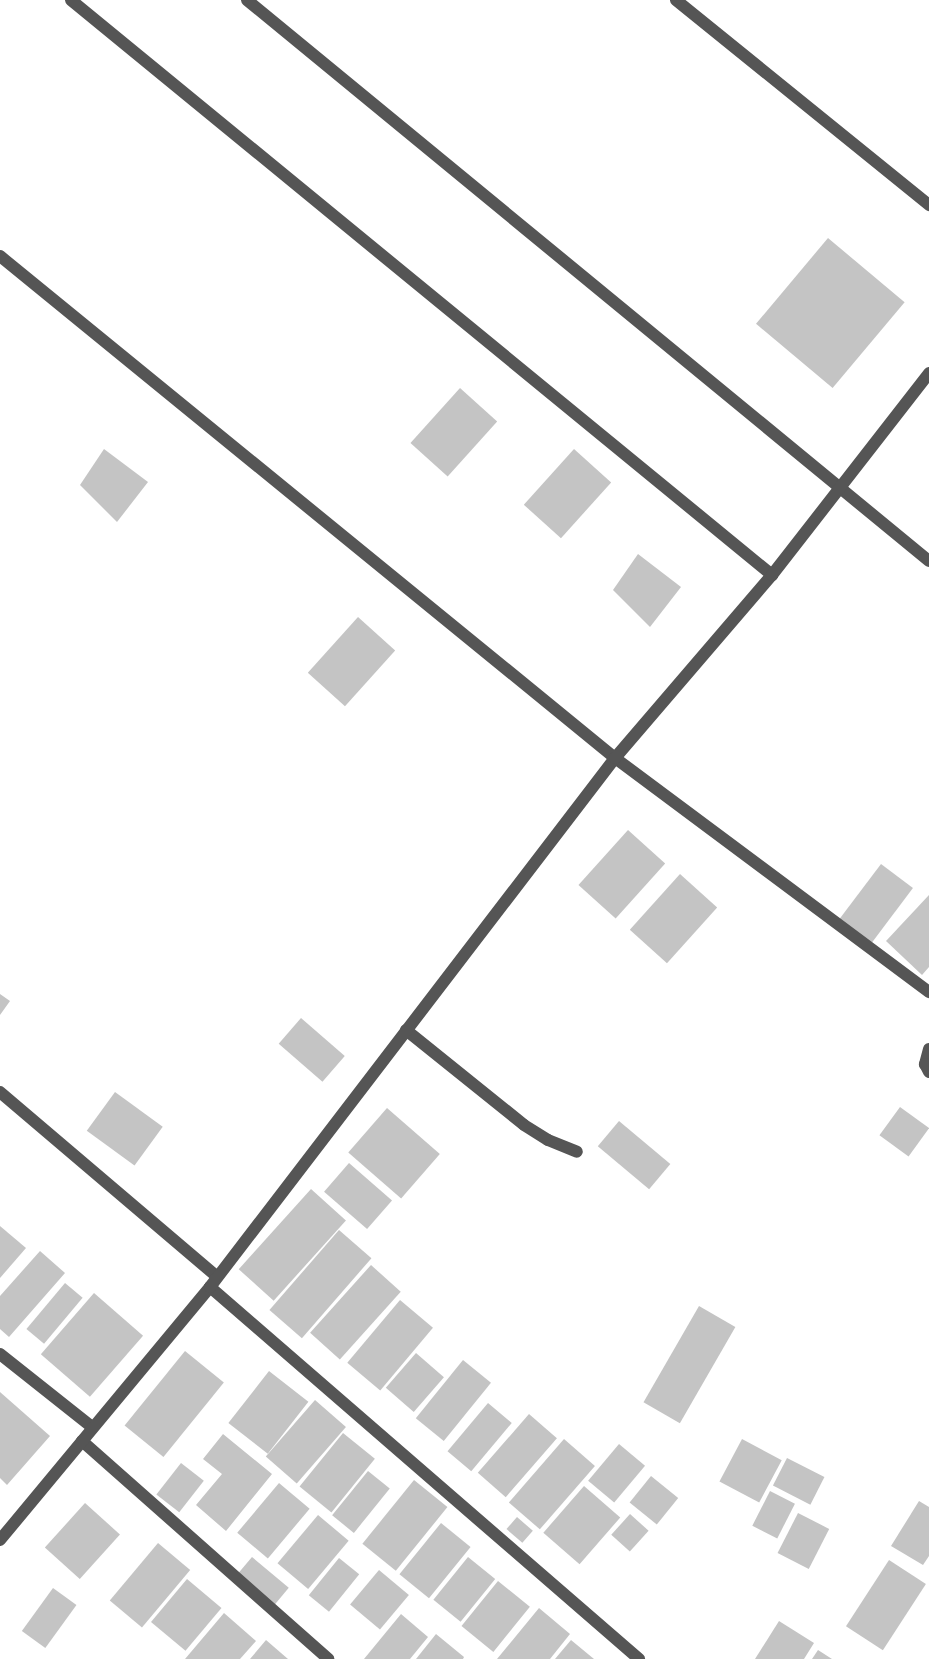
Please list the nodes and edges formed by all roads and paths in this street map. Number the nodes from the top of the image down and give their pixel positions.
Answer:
1 (71, 0) edge
2 (247, 0) edge
3 (676, 0) edge
4 (929, 205) edge
5 (0, 256) edge
6 (929, 374) edge
7 (840, 488) junction
8 (929, 561) edge
9 (772, 575) junction
10 (615, 758) junction
11 (929, 992) edge
12 (406, 1030) junction
13 (929, 1049) edge
14 (929, 1072) edge
15 (0, 1092) edge
16 (577, 1152) dead end
17 (213, 1282) junction
18 (0, 1353) edge
19 (92, 1428) junction
20 (82, 1441) junction
21 (0, 1540) edge
22 (328, 1659) edge
23 (639, 1659) edge

1 - 9 street
2 - 7 street
3 - 4 street
5 - 10 street
6 - 7 street
7 - 8 street
7 - 9 street
9 - 10 street
10 - 11 street
10 - 12 street
12 - 16 street
12 - 17 street
13 - 14 street
15 - 17 street
17 - 19 street
17 - 23 street
18 - 19 street
19 - 20 street
20 - 21 street
20 - 22 street

